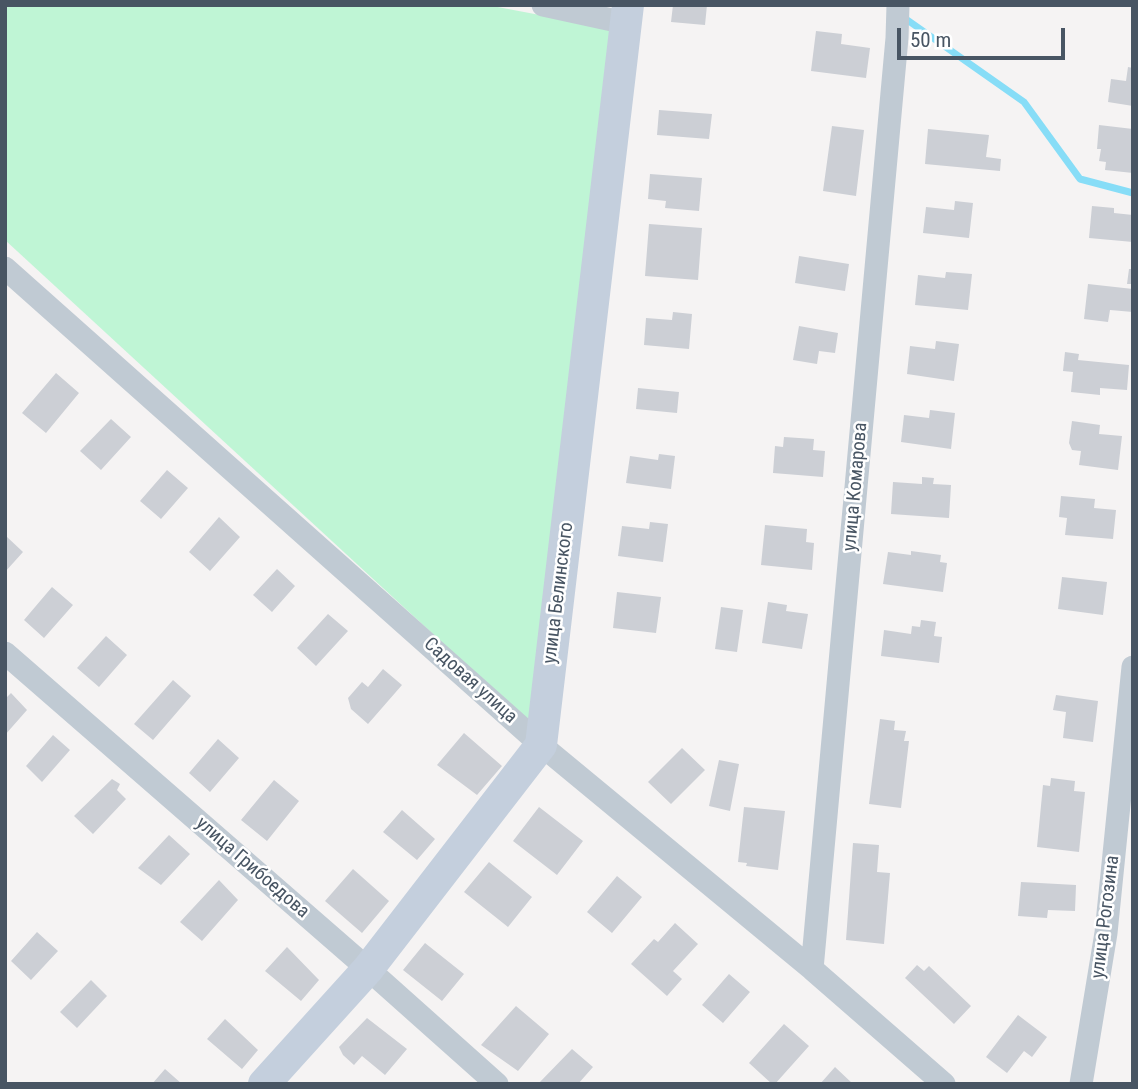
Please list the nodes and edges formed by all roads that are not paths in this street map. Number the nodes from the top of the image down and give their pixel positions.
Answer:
1 (543, 5) edge
2 (898, 5) edge
3 (627, 14) edge
4 (5, 268) edge
5 (5, 653) edge
6 (1133, 667) edge
7 (541, 745) junction
8 (368, 969) junction
9 (812, 969) junction
10 (264, 1084) edge
11 (497, 1084) edge
12 (944, 1084) edge
13 (1081, 1084) edge

1 - 3 street
2 - 9 street, улица Комарова
3 - 7 street, улица Белинского
4 - 7 street, Садовая улица
5 - 8 street, улица Грибоедова
6 - 13 street, улица Рогозина
7 - 8 street
7 - 9 street, Садовая улица
8 - 10 street
8 - 11 street, улица Грибоедова
9 - 12 street, Садовая улица

